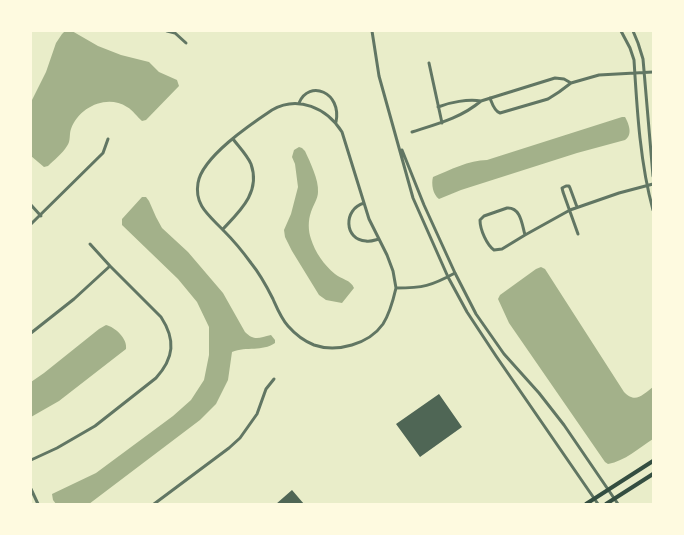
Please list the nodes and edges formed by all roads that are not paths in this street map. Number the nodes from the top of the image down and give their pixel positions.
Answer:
1 (167, 31) edge
2 (372, 31) edge
3 (621, 31) edge
4 (633, 31) edge
5 (186, 43) dead end
6 (429, 63) dead end
7 (653, 72) edge
8 (645, 73) junction
9 (635, 74) junction
10 (571, 83) junction
11 (490, 98) junction
12 (481, 101) junction
13 (299, 104) junction
14 (438, 107) junction
15 (336, 122) junction
16 (442, 123) junction
17 (395, 132) junction
18 (412, 132) dead end
19 (108, 139) dead end
20 (233, 139) junction
21 (653, 176) edge
22 (653, 184) edge
23 (646, 186) junction
24 (364, 203) junction
25 (31, 205) edge
26 (577, 207) junction
27 (570, 210) junction
28 (653, 210) edge
29 (41, 216) junction
30 (31, 224) edge
31 (223, 229) junction
32 (578, 234) dead end
33 (525, 235) junction
34 (379, 239) junction
35 (90, 244) dead end
36 (110, 266) junction
37 (455, 273) junction
38 (448, 277) junction
39 (396, 288) junction
40 (31, 332) edge
41 (274, 379) dead end
42 (31, 460) edge
43 (653, 461) edge
44 (653, 474) edge
45 (31, 489) edge
46 (608, 489) junction
47 (614, 498) junction
48 (594, 499) junction
49 (38, 504) edge
50 (154, 504) edge
51 (586, 504) edge
52 (598, 504) edge
53 (606, 504) edge
54 (618, 504) edge

1 - 5 street
2 - 17 street
3 - 9 street
4 - 8 street
6 - 14 street
7 - 8 street
8 - 9 street
8 - 21 street
9 - 10 street
9 - 23 street
10 - 11 street
10 - 11 street
11 - 12 street
12 - 14 street
12 - 16 street
13 - 15 street
13 - 15 street
13 - 20 street
14 - 16 street
15 - 24 street
16 - 18 street
17 - 37 street
17 - 38 street
19 - 29 street
20 - 31 street
20 - 31 street
22 - 23 street
23 - 26 street
23 - 28 street
24 - 34 street
24 - 34 street
25 - 29 street
26 - 27 street
26 - 27 street
27 - 32 street
27 - 33 street
29 - 30 street
31 - 39 street
33 - 33 street
34 - 39 street
35 - 36 street
36 - 40 street
36 - 42 street
37 - 38 street
37 - 46 street
38 - 39 street
38 - 48 street
41 - 50 street
43 - 46 main road
44 - 47 main road
45 - 49 street
46 - 47 street
46 - 48 main road
47 - 53 main road
47 - 54 street
48 - 51 main road
48 - 52 street

